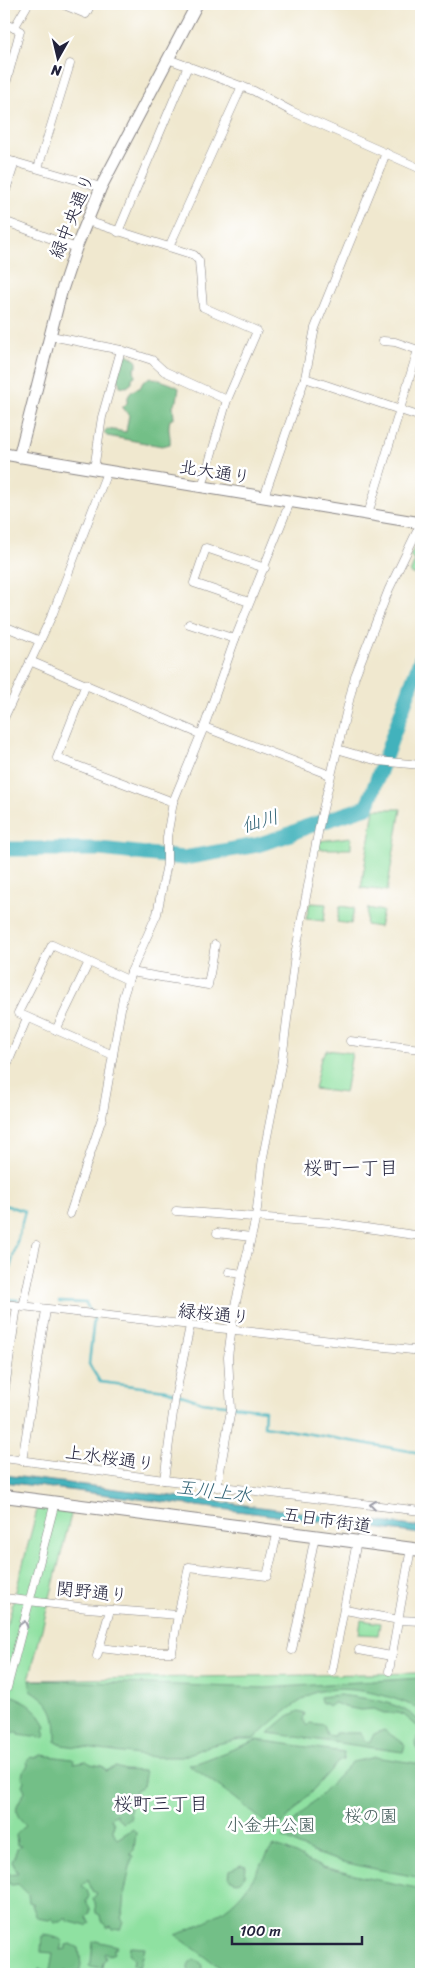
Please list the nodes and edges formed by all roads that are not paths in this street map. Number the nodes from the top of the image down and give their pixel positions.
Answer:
1 (28, 4) edge
2 (62, 4) edge
3 (91, 4) edge
4 (194, 5) edge
5 (4, 23) edge
6 (14, 28) junction
7 (168, 59) junction
8 (70, 64) dead end
9 (188, 66) junction
10 (242, 86) junction
11 (4, 91) edge
12 (386, 153) junction
13 (4, 159) edge
14 (15, 162) junction
15 (38, 168) junction
16 (421, 169) edge
17 (102, 187) junction
18 (4, 196) edge
19 (4, 221) edge
20 (87, 221) junction
21 (118, 232) junction
22 (169, 247) junction
23 (76, 248) junction
24 (51, 336) junction
25 (383, 341) dead end
26 (121, 350) junction
27 (420, 351) edge
28 (305, 378) junction
29 (227, 400) junction
30 (400, 410) junction
31 (421, 417) edge
32 (4, 454) edge
33 (19, 457) junction
34 (94, 469) junction
35 (106, 472) junction
36 (202, 487) junction
37 (264, 497) junction
38 (290, 502) junction
39 (368, 514) junction
40 (421, 523) edge
41 (265, 568) junction
42 (249, 602) junction
43 (189, 624) dead end
44 (4, 626) edge
45 (235, 639) junction
46 (40, 641) junction
47 (30, 661) junction
48 (86, 684) junction
49 (4, 718) edge
50 (204, 727) junction
51 (200, 734) junction
52 (337, 749) junction
53 (421, 766) edge
54 (330, 775) junction
55 (172, 802) junction
56 (215, 945) dead end
57 (89, 962) junction
58 (130, 976) junction
59 (27, 1018) junction
60 (56, 1030) junction
61 (350, 1041) dead end
62 (421, 1049) edge
63 (113, 1055) junction
64 (4, 1072) edge
65 (176, 1211) dead end
66 (70, 1214) dead end
67 (256, 1217) junction
68 (217, 1233) dead end
69 (421, 1236) edge
70 (251, 1237) junction
71 (36, 1245) dead end
72 (229, 1272) dead end
73 (242, 1274) junction
74 (4, 1304) edge
75 (20, 1306) junction
76 (46, 1310) junction
77 (190, 1326) junction
78 (232, 1331) junction
79 (421, 1351) edge
80 (6, 1366) edge
81 (4, 1395) edge
82 (4, 1458) edge
83 (22, 1461) junction
84 (164, 1480) junction
85 (216, 1487) junction
86 (4, 1496) edge
87 (55, 1502) junction
88 (421, 1511) edge
89 (278, 1531) junction
90 (315, 1536) junction
91 (357, 1541) junction
92 (416, 1549) edge
93 (4, 1598) edge
94 (30, 1601) junction
95 (110, 1610) junction
96 (345, 1610) junction
97 (178, 1615) junction
98 (399, 1620) junction
99 (421, 1621) edge
100 (100, 1648) junction
101 (292, 1650) dead end
102 (359, 1650) dead end
103 (97, 1656) dead end
104 (391, 1656) junction
105 (332, 1671) dead end
106 (389, 1671) dead end
107 (7, 1688) dead end

1 - 6 street
2 - 3 street
4 - 7 street, 緑中央通り
5 - 6 street
6 - 11 street
7 - 9 street
7 - 17 street, 緑中央通り
8 - 15 street
9 - 10 street
9 - 21 street
10 - 12 street
10 - 22 street
12 - 16 street
12 - 28 street
13 - 14 street
14 - 15 street
14 - 18 street
15 - 17 street
17 - 20 street, 緑中央通り
19 - 23 street
20 - 21 street
20 - 23 street, 緑中央通り
21 - 22 street
22 - 29 street
23 - 24 street, 緑中央通り
24 - 26 street
24 - 33 street, 緑中央通り
25 - 27 street
26 - 29 street
26 - 34 street
27 - 30 street
28 - 30 street
28 - 37 street
29 - 36 street
30 - 31 street
30 - 39 street
32 - 33 street, 北大通り
33 - 34 street, 北大通り
34 - 35 street, 北大通り
35 - 36 street, 北大通り
35 - 46 street
36 - 37 street, 北大通り
37 - 38 street, 北大通り
38 - 39 street, 北大通り
38 - 41 street
39 - 40 street, 北大通り
40 - 52 street
41 - 42 street
41 - 42 street
42 - 45 street
43 - 45 street
44 - 46 street
45 - 50 street
46 - 47 street
47 - 48 street
47 - 49 street
48 - 51 street
48 - 55 street
50 - 51 street
50 - 54 street
51 - 55 street
52 - 53 street
52 - 54 street
54 - 67 street
55 - 58 street
56 - 58 street
57 - 58 street
57 - 59 street
57 - 60 street
58 - 63 street
59 - 60 street
59 - 64 street
60 - 63 street
61 - 62 street
63 - 66 street
65 - 67 street
67 - 69 street
67 - 70 street
68 - 70 street
70 - 73 street
71 - 75 street
72 - 73 street
73 - 78 street
74 - 75 street, 緑桜通り
75 - 76 street, 緑桜通り
75 - 80 street
76 - 77 street, 緑桜通り
76 - 83 street
77 - 78 street, 緑桜通り
77 - 84 street
78 - 79 street, 緑桜通り
78 - 85 street
80 - 81 street
82 - 83 street, 上水桜通り
83 - 84 street, 上水桜通り
84 - 85 street, 上水桜通り
88 -> 85 street, 上水桜通り
86 - 87 main road, 五日市街道
87 - 89 main road, 五日市街道
87 - 94 street
89 - 90 main road, 五日市街道
89 - 97 street
90 - 91 main road, 五日市街道
90 - 101 street
91 - 92 main road, 五日市街道
91 - 96 street
92 - 98 street
93 - 94 street, 関野通り
94 - 95 street, 関野通り
107 -> 94 street
95 - 97 street, 関野通り
95 - 100 street
96 - 98 street
96 - 105 street
97 - 100 street
98 - 99 street
98 - 104 street
100 - 103 street
102 - 104 street
104 - 106 street

